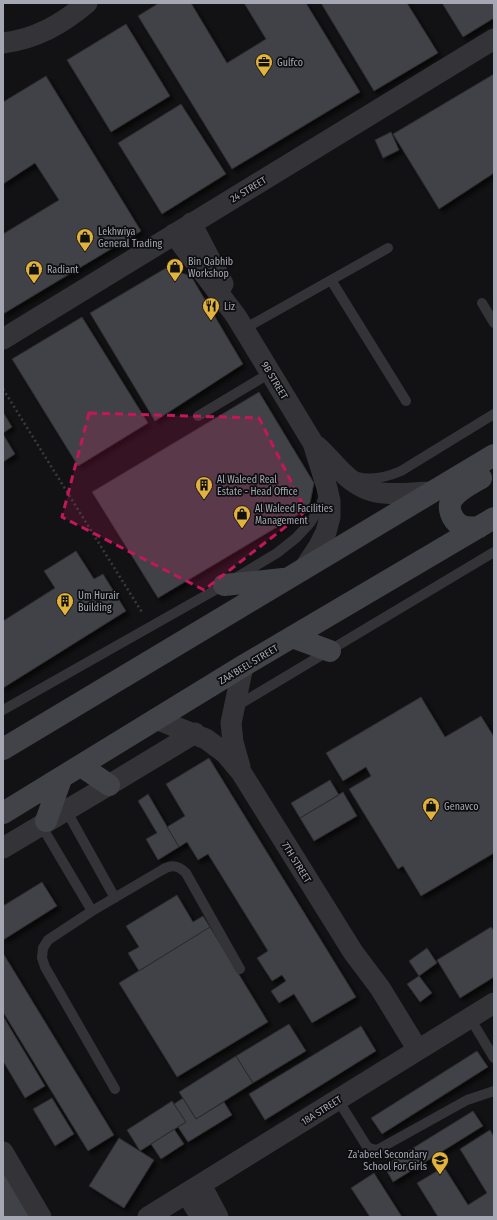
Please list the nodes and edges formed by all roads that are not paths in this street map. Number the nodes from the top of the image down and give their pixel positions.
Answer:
1 (82, 3) edge
2 (87, 3) edge
3 (3, 32) edge
4 (494, 39) edge
5 (3, 43) edge
6 (191, 223) junction
7 (174, 234) junction
8 (388, 248) dead end
9 (331, 280) junction
10 (482, 303) dead end
11 (240, 323) junction
12 (494, 323) edge
13 (3, 339) edge
14 (270, 373) junction
15 (406, 401) dead end
16 (494, 414) edge
17 (198, 416) dead end
18 (314, 444) junction
19 (494, 455) edge
20 (494, 470) edge
21 (340, 471) junction
22 (327, 488) junction
23 (431, 492) junction
24 (486, 522) edge
25 (494, 552) edge
26 (296, 575) junction
27 (224, 585) junction
28 (292, 637) junction
29 (330, 651) junction
30 (243, 666) junction
31 (233, 708) junction
32 (3, 710) edge
33 (156, 719) junction
34 (195, 733) junction
35 (3, 749) edge
36 (81, 766) junction
37 (241, 772) junction
38 (61, 779) junction
39 (109, 785) junction
40 (66, 810) junction
41 (3, 813) edge
42 (44, 823) junction
43 (3, 848) edge
44 (115, 898) junction
45 (92, 911) junction
46 (240, 969) dead end
47 (494, 1003) edge
48 (470, 1018) junction
49 (414, 1053) junction
50 (494, 1058) edge
51 (115, 1088) dead end
52 (494, 1091) edge
53 (338, 1100) junction
54 (3, 1152) edge
55 (194, 1189) junction
56 (41, 1217) edge
57 (148, 1217) edge
58 (201, 1217) edge
59 (218, 1217) edge

1 - 3 street
2 - 5 street
4 - 6 street, 24 STREET
6 - 7 street, 24 STREET
6 - 11 street, 9B STREET
7 - 11 street, 9B STREET
7 - 13 street, 24 STREET
8 - 9 lane
9 - 11 lane
9 - 15 lane
10 - 12 lane
11 - 14 street, 9B STREET
14 - 17 lane
14 - 18 street, 9B STREET
16 - 21 lane
18 - 21 street, 9B STREET
18 - 22 street, 9B STREET
19 - 23 main road
20 - 24 main road
21 - 23 street, 9B STREET
22 - 26 street, 9B STREET
22 - 27 lane
23 - 26 main road
24 - 28 main road, ZAA'BEEL STREET
25 - 29 lane
26 - 27 main road
26 - 35 main road
27 - 32 lane
28 - 29 main road
28 - 30 main road, ZAA'BEEL STREET
29 - 31 lane
30 - 31 street, 7TH STREET
30 - 33 main road, ZAA'BEEL STREET
31 - 37 street, 7TH STREET
33 - 34 street, 7TH STREET
33 - 36 main road, ZAA'BEEL STREET
34 - 37 street, 7TH STREET
34 - 39 street
36 - 38 main road, ZAA'BEEL STREET
36 - 39 main road
37 - 49 street, 7TH STREET
38 - 41 main road, ZAA'BEEL STREET
38 - 42 main road
39 - 40 street
40 - 42 street
40 - 44 lane
42 - 43 street
42 - 45 lane
44 - 45 lane
44 - 46 lane
45 - 51 lane
47 - 48 street, 18A STREET
48 - 49 street, 18A STREET
48 - 50 lane
49 - 53 street, 18A STREET
52 - 53 lane
53 - 55 street, 18A STREET
54 - 56 street
55 - 57 street, 18A STREET
55 - 58 street
55 - 59 street

